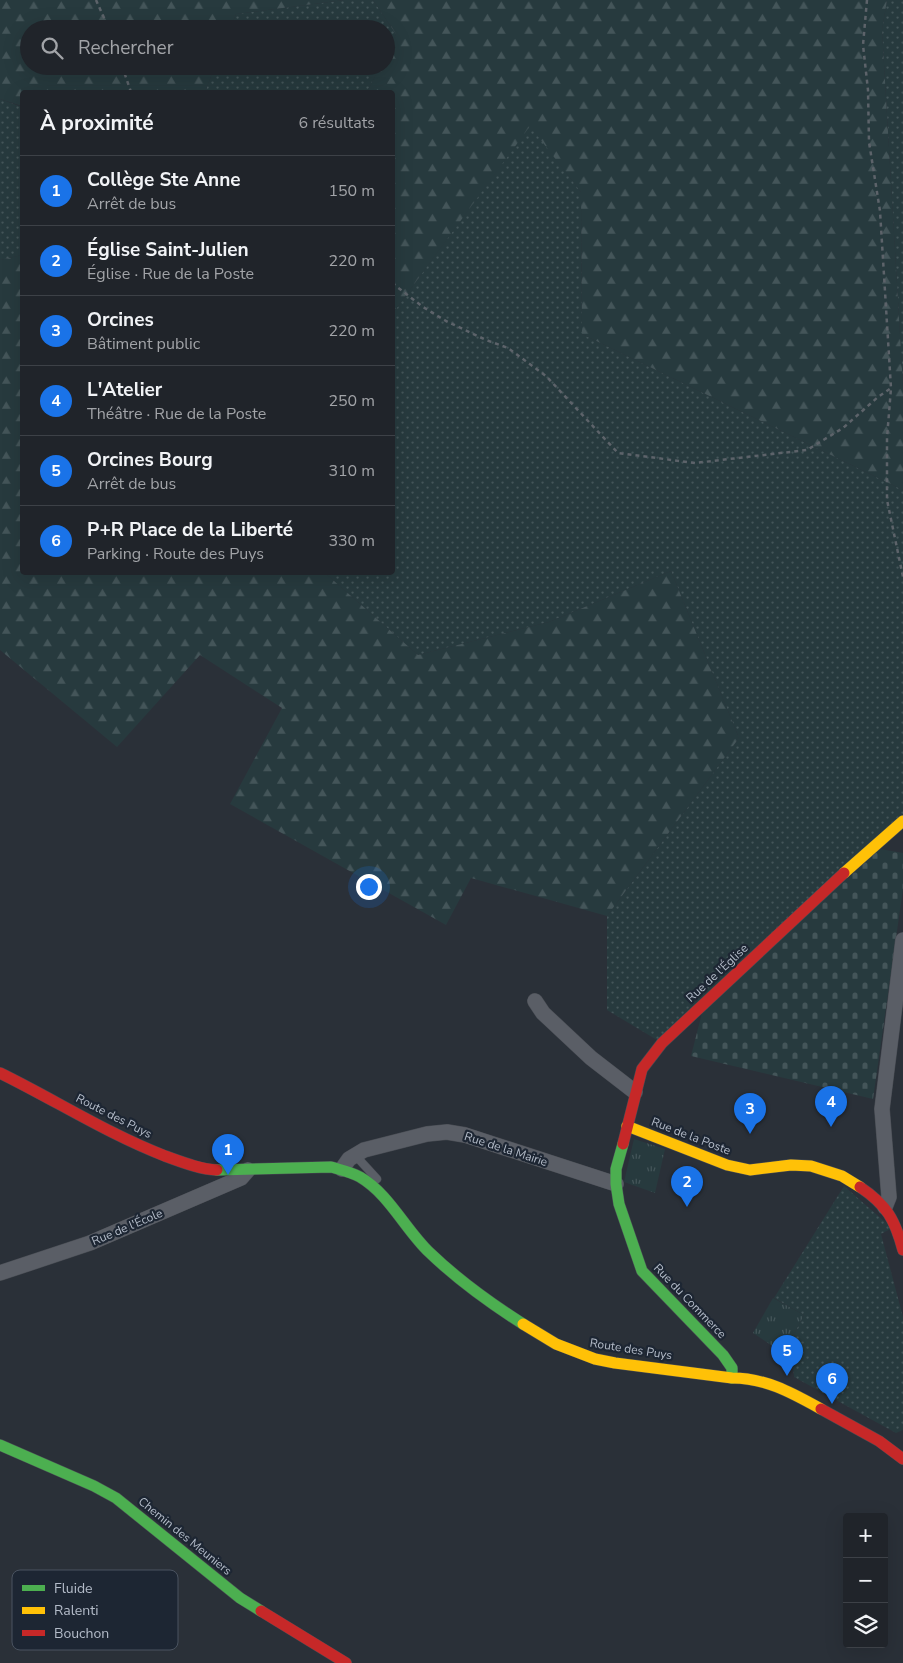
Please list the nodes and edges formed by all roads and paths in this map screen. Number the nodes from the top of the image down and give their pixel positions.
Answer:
1 (96, 0) edge
2 (867, 0) edge
3 (105, 20) edge
4 (125, 75) edge
5 (131, 90) edge
6 (395, 285) edge
7 (891, 388) junction
8 (903, 577) edge
9 (903, 821) edge
10 (903, 940) edge
11 (535, 1001) dead end
12 (898, 1020) edge
13 (0, 1073) edge
14 (635, 1092) junction
15 (627, 1126) junction
16 (355, 1155) junction
17 (342, 1169) junction
18 (248, 1170) junction
19 (616, 1184) junction
20 (389, 1203) junction
21 (885, 1207) junction
22 (903, 1250) edge
23 (0, 1273) edge
24 (732, 1378) junction
25 (0, 1445) edge
26 (903, 1458) edge
27 (346, 1663) edge

1 - 3 path
2 - 7 path
4 - 5 path
6 - 7 path
7 - 8 path
9 - 14 street, Rue de l'Église
10 - 12 street
11 - 14 street
12 - 21 street
13 - 18 street, Route des Puys
14 - 15 street, Rue de l'Église
15 - 19 street, Rue de l'Église
15 - 21 street, Rue de la Poste
16 - 17 street, Rue de la Mairie
16 - 19 street, Rue de la Mairie
16 - 20 lane, Route des Puys
17 - 18 street, Route des Puys
17 - 20 street, Route des Puys
18 - 23 street, Rue de l'École
19 - 24 street, Rue du Commerce
20 - 24 street, Route des Puys
21 - 22 street
24 - 26 street, Route des Puys
25 - 27 street, Chemin des Meuniers

